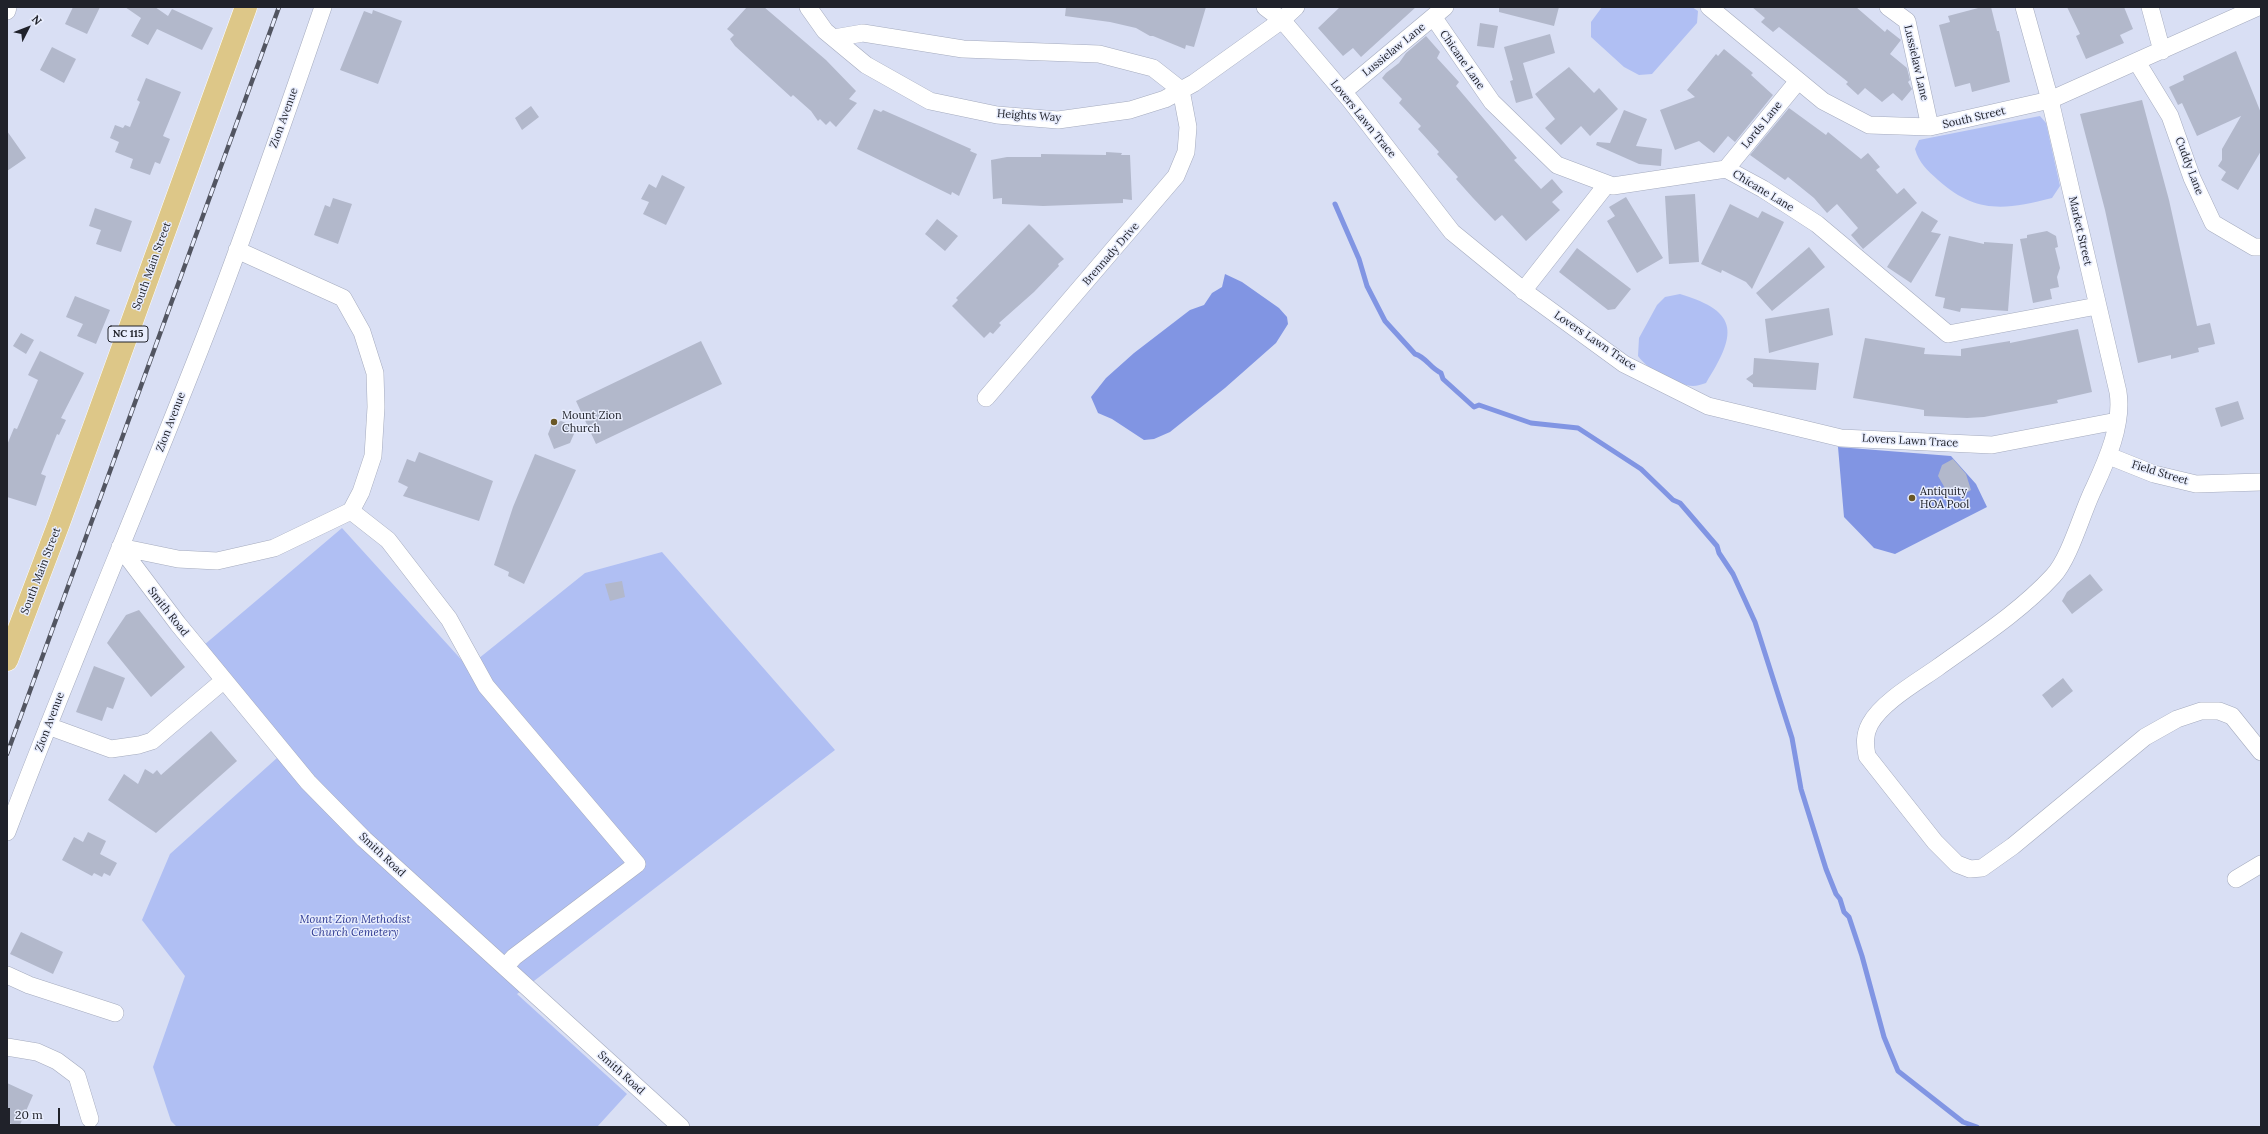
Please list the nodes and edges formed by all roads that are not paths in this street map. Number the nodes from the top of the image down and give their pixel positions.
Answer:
1 (8, 7) edge
2 (246, 7) edge
3 (323, 7) edge
4 (808, 7) edge
5 (1265, 7) edge
6 (1296, 7) edge
7 (1708, 7) edge
8 (1888, 7) edge
9 (2024, 7) edge
10 (2150, 7) edge
11 (2258, 7) edge
12 (7, 11) edge
13 (1439, 13) edge
14 (1282, 20) junction
15 (834, 38) junction
16 (2162, 51) junction
17 (2137, 62) junction
18 (1798, 81) junction
19 (1181, 90) junction
20 (1343, 92) junction
21 (2050, 100) junction
22 (1930, 128) junction
23 (1726, 169) junction
24 (1607, 184) junction
25 (2261, 247) edge
26 (237, 250) junction
27 (1524, 291) junction
28 (2098, 306) junction
29 (986, 398) dead end
30 (2117, 421) junction
31 (2109, 456) junction
32 (2261, 482) edge
33 (351, 511) junction
34 (120, 547) junction
35 (7, 660) edge
36 (223, 681) junction
37 (48, 726) junction
38 (2261, 752) edge
39 (7, 832) edge
40 (2261, 864) edge
41 (2236, 878) dead end
42 (505, 967) junction
43 (7, 975) edge
44 (115, 1013) dead end
45 (7, 1047) edge
46 (90, 1119) dead end
47 (681, 1127) edge

1 - 12 street
2 - 35 main road, South Main Street / NC 115
3 - 26 street, Zion Avenue
4 - 15 street, Heights Way
5 - 14 street, Lovers Lawn Trace
6 - 14 street, Heights Way
7 - 18 street, South Street
8 - 22 street, Lussielaw Lane
9 - 21 street, Market Street
10 - 16 street
11 - 16 street, South Street
13 - 20 street, Lussielaw Lane
13 - 24 street, Chicane Lane
14 - 19 street, Heights Way
14 - 20 street, Lovers Lawn Trace
15 - 19 street
15 - 19 street, Heights Way
16 - 17 street, South Street
17 - 21 street, South Street
17 - 25 street, Cuddy Lane
18 - 22 street, South Street
18 - 23 street, Lords Lane
19 - 29 street, Brennady Drive
20 - 27 street, Lovers Lawn Trace
21 - 22 street, South Street
21 - 28 street, Market Street
23 - 24 street, Chicane Lane
23 - 28 street, Chicane Lane
24 - 27 street
26 - 33 street
26 - 34 street, Zion Avenue
27 - 30 street, Lovers Lawn Trace
28 - 30 street, Market Street
30 - 31 street, Market Street
31 - 32 street, Field Street
31 - 38 street, Market Street
33 - 34 street
33 - 42 street
34 - 36 street, Smith Road
34 - 37 street, Zion Avenue
36 - 37 street
36 - 42 street, Smith Road
37 - 39 street, Zion Avenue
40 - 41 street
42 - 47 street, Smith Road
43 - 44 street
45 - 46 street

